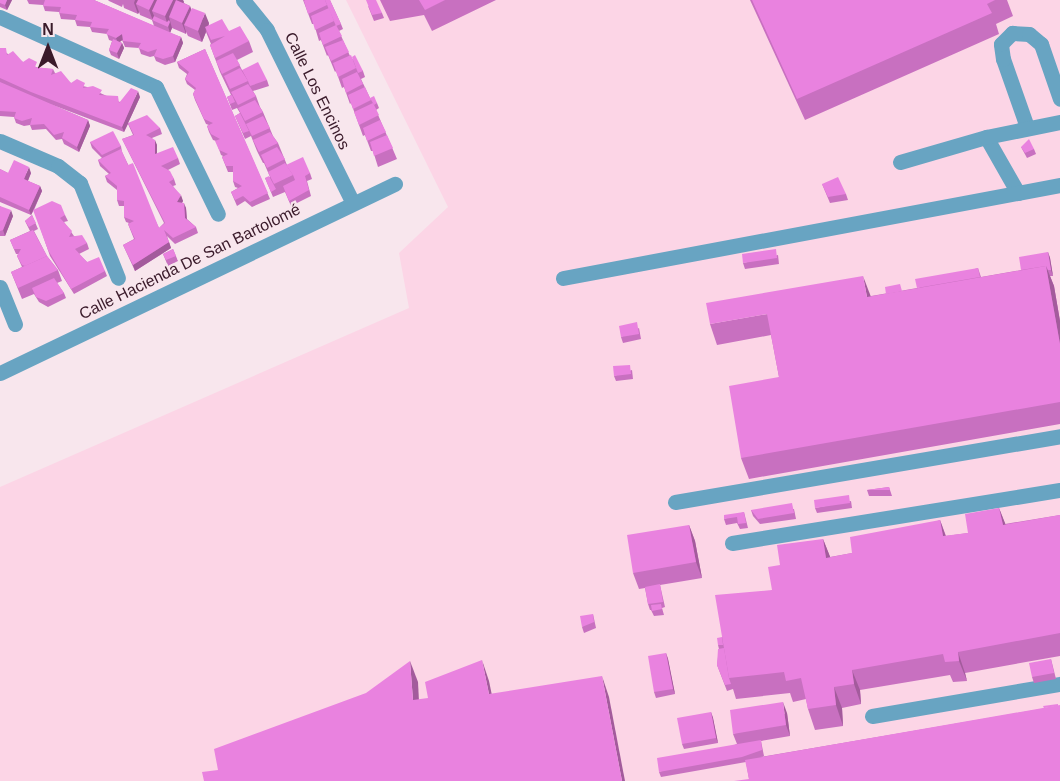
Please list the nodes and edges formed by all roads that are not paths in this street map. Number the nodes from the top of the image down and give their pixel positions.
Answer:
1 (243, 0) edge
2 (0, 17) edge
3 (1060, 99) edge
4 (1060, 122) edge
5 (1027, 127) junction
6 (986, 137) junction
7 (0, 141) edge
8 (900, 162) dead end
9 (395, 184) dead end
10 (1060, 185) edge
11 (1018, 193) junction
12 (353, 203) junction
13 (218, 214) dead end
14 (118, 278) dead end
15 (563, 278) dead end
16 (0, 287) edge
17 (15, 324) dead end
18 (0, 373) edge
19 (1060, 436) edge
20 (1060, 490) edge
21 (675, 502) dead end
22 (732, 543) dead end
23 (1060, 684) edge
24 (872, 716) dead end

1 - 12 street, Calle Los Encinos
2 - 13 street
3 - 5 street
4 - 5 street
5 - 6 street
6 - 8 street
6 - 11 street
7 - 14 street
9 - 12 street, Calle Hacienda De San Bartolomé
10 - 11 street
11 - 15 street
12 - 18 street, Calle Hacienda De San Bartolomé
16 - 17 street
19 - 21 street
20 - 22 street
23 - 24 street

